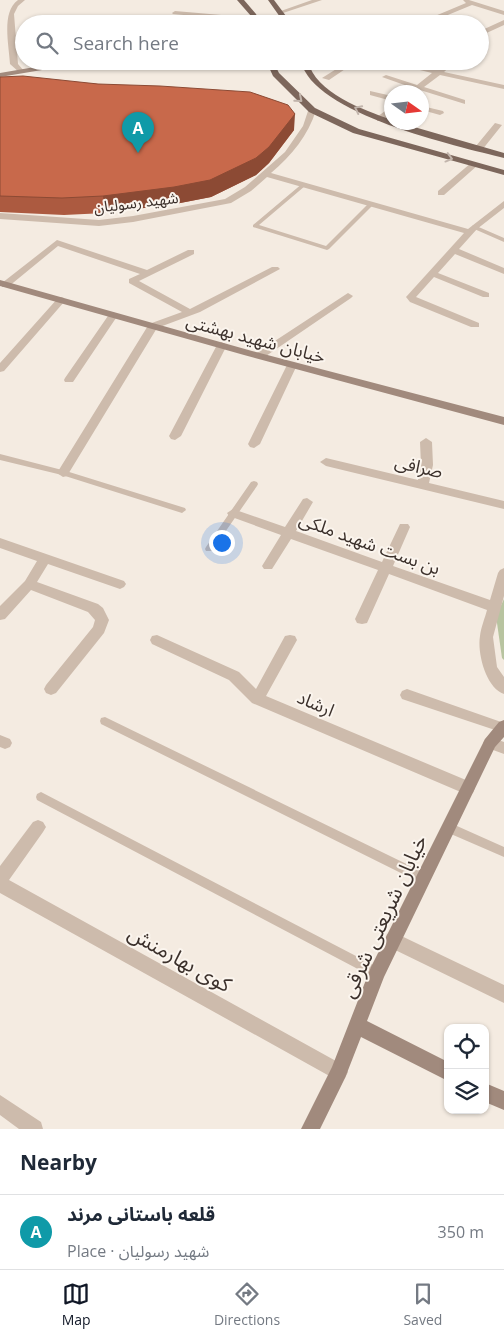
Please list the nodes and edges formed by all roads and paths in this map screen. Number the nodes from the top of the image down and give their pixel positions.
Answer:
1 (22, 0) edge
2 (240, 0) edge
3 (271, 0) edge
4 (319, 0) edge
5 (463, 0) edge
6 (472, 3) junction
7 (281, 12) junction
8 (175, 13) dead end
9 (504, 13) edge
10 (193, 15) edge
11 (254, 15) edge
12 (283, 15) edge
13 (442, 15) edge
14 (504, 22) edge
15 (489, 30) edge
16 (15, 64) edge
17 (11, 65) junction
18 (15, 68) edge
19 (26, 70) edge
20 (274, 70) edge
21 (306, 70) edge
22 (339, 70) edge
23 (433, 70) edge
24 (20, 71) joint
25 (438, 71) junction
26 (0, 75) edge
27 (386, 77) dead end
28 (326, 78) dead end
29 (403, 85) edge
30 (422, 85) edge
31 (504, 87) edge
32 (373, 93) dead end
33 (429, 94) edge
34 (384, 96) edge
35 (462, 102) dead end
36 (312, 110) junction
37 (429, 110) edge
38 (440, 113) dead end
39 (384, 116) edge
40 (380, 119) junction
41 (498, 125) dead end
42 (478, 148) junction
43 (504, 156) edge
44 (474, 165) junction
45 (504, 173) edge
46 (266, 174) junction
47 (303, 185) junction
48 (441, 193) dead end
49 (371, 204) junction
50 (504, 204) edge
51 (0, 216) edge
52 (472, 230) junction
53 (504, 240) edge
54 (453, 250) junction
55 (191, 252) dead end
56 (275, 269) dead end
57 (504, 271) edge
58 (147, 273) junction
59 (431, 273) junction
60 (2, 284) edge
61 (486, 295) dead end
62 (348, 296) dead end
63 (60, 300) junction
64 (190, 313) junction
65 (113, 315) junction
66 (475, 325) dead end
67 (153, 326) junction
68 (222, 345) junction
69 (259, 356) junction
70 (292, 365) junction
71 (0, 369) edge
72 (69, 380) dead end
73 (504, 421) edge
74 (175, 436) dead end
75 (426, 442) dead end
76 (254, 444) dead end
77 (0, 457) edge
78 (326, 462) dead end
79 (63, 473) junction
80 (254, 484) dead end
81 (423, 485) junction
82 (307, 502) dead end
83 (504, 505) edge
84 (182, 510) dead end
85 (233, 513) junction
86 (404, 527) dead end
87 (289, 533) junction
88 (0, 543) edge
89 (209, 549) dead end
90 (45, 559) junction
91 (268, 566) dead end
92 (386, 568) junction
93 (504, 573) edge
94 (29, 584) junction
95 (120, 584) dead end
96 (494, 606) junction
97 (0, 615) edge
98 (362, 619) dead end
99 (157, 640) dead end
100 (290, 640) dead end
101 (51, 688) dead end
102 (504, 688) edge
103 (407, 695) dead end
104 (257, 699) junction
105 (105, 721) dead end
106 (503, 727) edge
107 (497, 746) edge
108 (468, 788) junction
109 (41, 797) dead end
110 (38, 827) dead end
111 (448, 827) junction
112 (504, 852) edge
113 (424, 878) junction
114 (0, 879) edge
115 (0, 884) edge
116 (393, 940) junction
117 (377, 972) junction
118 (504, 994) edge
119 (357, 1024) junction
120 (444, 1070) edge
121 (339, 1072) junction
122 (489, 1094) edge
123 (504, 1101) edge
124 (0, 1104) edge
125 (34, 1129) edge
126 (310, 1129) edge

1 - 17 street
2 - 11 main road
3 - 7 main road
4 - 7 street
5 - 6 street
6 - 9 street
6 - 13 street
7 - 12 main road
8 - 10 street
14 - 15 street
16 - 17 street
17 - 18 street
19 - 24 street
20 -> 36 main road
40 -> 21 main road
22 - 28 street
23 - 25 street
24 - 26 street
25 - 30 street
25 - 31 street
27 - 29 street
32 - 34 street
33 - 35 street
36 -> 44 main road
36 - 46 street, شهید رسولیان
37 - 38 street
39 - 40 street
40 - 42 main road
41 - 42 street
42 - 43 main road
44 - 45 main road
44 - 48 street
46 - 47 street
46 - 51 street, شهید رسولیان
47 - 49 street
47 - 49 lane
49 - 52 street
50 - 52 street
52 - 53 lane
52 - 54 street
54 - 57 street
54 - 59 street
55 - 58 street
56 - 64 street
58 - 60 street
58 - 64 street
59 - 61 street
59 - 66 street
60 - 63 street, خیابان شهید بهشتی
62 - 69 street
63 - 65 street, خیابان شهید بهشتی
63 - 71 street
64 - 67 street
65 - 67 street, خیابان شهید بهشتی
65 - 72 street
67 - 68 street, خیابان شهید بهشتی
67 - 79 street
68 - 69 street, خیابان شهید بهشتی
68 - 74 street
69 - 70 street, خیابان شهید بهشتی
70 - 73 street, خیابان شهید بهشتی
70 - 76 street
75 - 81 street
77 - 79 lane
78 - 81 street, صرافی
79 - 84 lane
80 - 85 lane
81 - 83 street, صرافی
82 - 87 street
85 - 87 street, بن بست شهید ملکی
85 - 89 lane
86 - 92 street
87 - 91 street
87 - 92 street, بن بست شهید ملکی
88 - 90 street
90 - 94 street
90 - 95 street
92 - 96 street, بن بست شهید ملکی
92 - 98 street
93 - 96 street
94 - 97 street
94 - 101 street
96 - 102 street
99 - 104 street, ارشاد
100 - 104 street
103 - 106 street
104 - 108 street, ارشاد
105 - 113 lane
106 - 107 street, خیابان شریعتی شرقی
107 - 108 street, خیابان شریعتی شرقی
108 - 111 street, خیابان شریعتی شرقی
109 - 117 lane
110 - 114 street
111 - 112 lane
111 - 113 street, خیابان شریعتی شرقی
113 - 116 street, خیابان شریعتی شرقی
115 - 121 street, کوی بهارمنش
116 - 117 street, خیابان شریعتی شرقی
116 - 118 street
117 - 119 street, خیابان شریعتی شرقی
119 - 120 street
119 - 121 street, خیابان شریعتی شرقی
121 - 126 street, خیابان شریعتی شرقی
122 - 123 street
124 - 125 street

